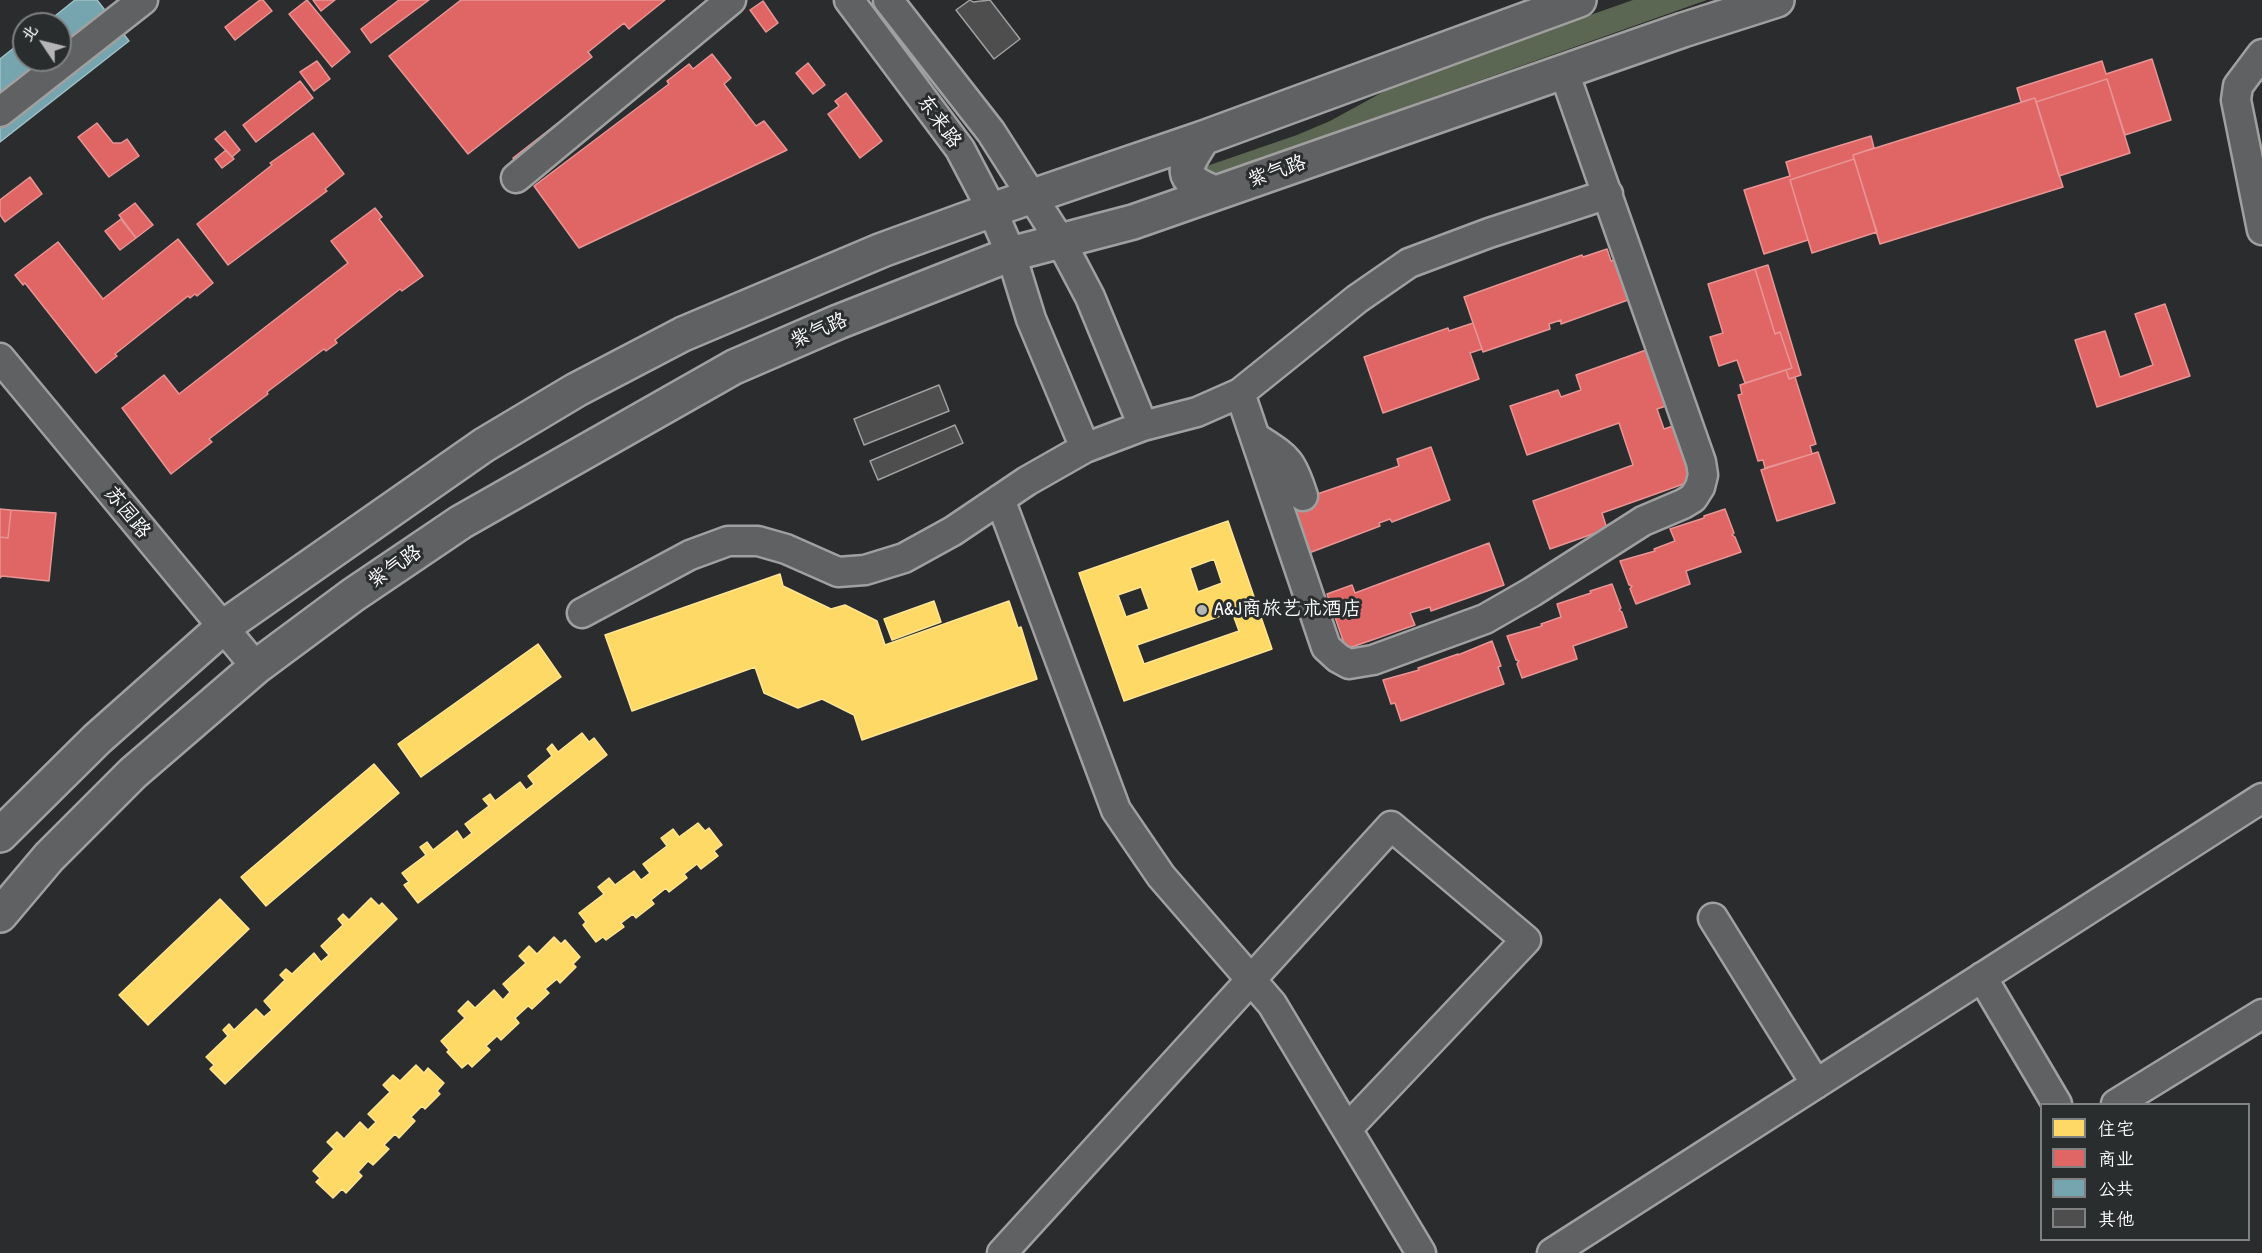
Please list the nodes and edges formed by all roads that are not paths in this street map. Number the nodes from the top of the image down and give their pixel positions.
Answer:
1 (144, 0) edge
2 (731, 0) edge
3 (849, 0) edge
4 (888, 0) edge
5 (1579, 0) edge
6 (1777, 0) edge
7 (1541, 6) edge
8 (2262, 54) edge
9 (1564, 72) junction
10 (0, 112) edge
11 (1203, 138) junction
12 (516, 178) dead end
13 (1215, 193) junction
14 (1608, 194) junction
15 (1032, 197) junction
16 (992, 210) junction
17 (2262, 230) edge
18 (1061, 242) junction
19 (1011, 254) junction
20 (820, 276) junction
21 (838, 322) junction
22 (0, 358) edge
23 (1240, 393) junction
24 (1143, 426) junction
25 (1255, 437) junction
26 (1085, 448) junction
27 (1303, 496) dead end
28 (1000, 499) junction
29 (582, 613) dead end
30 (222, 628) junction
31 (256, 667) junction
32 (2262, 798) edge
33 (0, 835) edge
34 (0, 915) edge
35 (1713, 918) dead end
36 (1982, 977) junction
37 (1251, 979) junction
38 (2262, 1014) edge
39 (1816, 1084) junction
40 (2056, 1103) edge
41 (2118, 1103) edge
42 (1347, 1130) junction
43 (1002, 1253) edge
44 (1421, 1253) edge
45 (1552, 1253) edge

1 - 10 street
2 - 12 street
3 - 16 street, 东来路
4 - 15 street, 东来路
5 - 7 main road
6 - 9 main road, 紫气路
7 - 11 main road
8 - 17 street
9 - 13 main road, 紫气路
9 - 14 street
11 - 13 main road
11 - 15 main road
13 - 18 main road, 紫气路
14 - 23 street
14 - 25 street
15 - 16 main road
15 - 18 street, 东来路
16 - 19 street, 东来路
16 - 20 main road
18 - 19 main road, 紫气路
18 - 24 street, 东来路
19 - 21 main road, 紫气路
19 - 26 street, 东来路
20 - 21 main road
20 - 30 main road
21 - 31 main road, 紫气路
22 - 30 street, 苏园路
23 - 24 street
23 - 25 street
24 - 26 street
25 - 27 street
26 - 28 street
28 - 29 street
28 - 37 street
30 - 31 street, 苏园路
30 - 33 main road
31 - 34 main road, 紫气路
32 - 36 street
35 - 39 street
36 - 39 street
36 - 40 street
37 - 42 street
37 - 42 street
37 - 43 street
38 - 41 street
39 - 45 street
42 - 44 street

